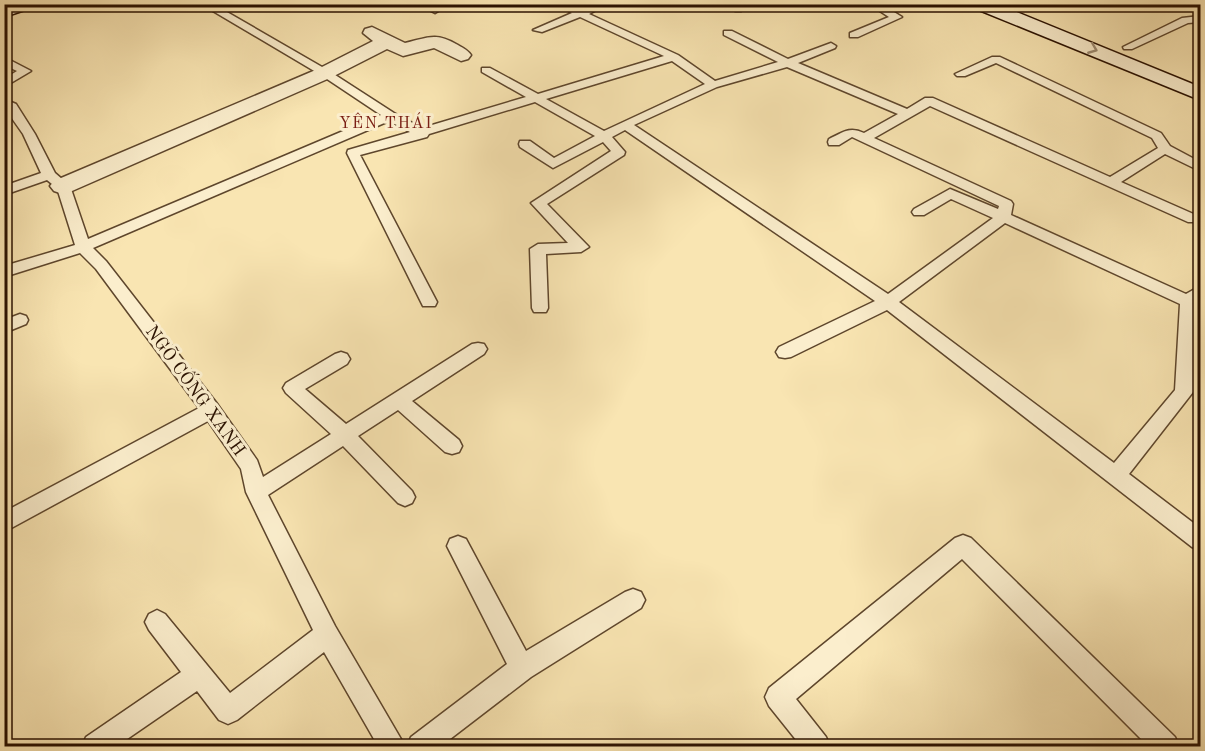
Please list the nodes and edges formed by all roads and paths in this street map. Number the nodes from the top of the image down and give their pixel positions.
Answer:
1 (25, 4) edge
2 (205, 4) edge
3 (421, 4) edge
4 (560, 4) edge
5 (604, 4) edge
6 (873, 4) edge
7 (980, 4) edge
8 (1015, 4) edge
9 (435, 10) dead end
10 (4, 12) edge
11 (581, 14) junction
12 (1200, 19) edge
13 (1043, 22) junction
14 (538, 30) dead end
15 (728, 33) dead end
16 (854, 35) dead end
17 (831, 46) dead end
18 (1128, 47) junction
19 (461, 55) dead end
20 (674, 57) junction
21 (4, 60) edge
22 (788, 63) junction
23 (486, 70) dead end
24 (325, 73) junction
25 (961, 74) dead end
26 (1200, 77) edge
27 (4, 84) edge
28 (713, 85) junction
29 (1200, 94) edge
30 (538, 99) junction
31 (4, 102) edge
32 (908, 113) junction
33 (390, 116) junction
34 (19, 118) junction
35 (4, 123) edge
36 (625, 125) junction
37 (423, 134) junction
38 (604, 136) junction
39 (866, 137) junction
40 (834, 142) dead end
41 (525, 144) dead end
42 (1165, 149) junction
43 (1200, 166) edge
44 (56, 181) junction
45 (1113, 181) junction
46 (4, 191) edge
47 (919, 212) dead end
48 (1002, 218) junction
49 (1193, 219) dead end
50 (83, 247) junction
51 (4, 272) edge
52 (1194, 296) edge
53 (429, 302) dead end
54 (888, 302) junction
55 (540, 308) dead end
56 (478, 349) dead end
57 (784, 352) dead end
58 (341, 359) dead end
59 (399, 400) junction
60 (211, 410) junction
61 (345, 435) junction
62 (452, 446) dead end
63 (1116, 476) junction
64 (256, 492) junction
65 (405, 497) dead end
66 (4, 523) edge
67 (1200, 540) edge
68 (458, 546) dead end
69 (633, 600) dead end
70 (157, 622) dead end
71 (327, 634) junction
72 (522, 668) junction
73 (199, 675) junction
74 (95, 747) edge
75 (392, 747) edge
76 (420, 747) edge
77 (818, 747) edge
78 (1166, 747) edge

1 - 10 main road
2 - 24 lane
3 - 9 lane
4 - 11 lane
5 - 11 lane
6 - 16 lane
7 - 13 main road
8 - 13 main road
11 - 14 lane
11 - 20 lane
12 - 18 lane
13 - 18 main road
13 -> 29 main road
15 - 22 lane
17 - 22 lane
18 - 26 main road
19 - 24 main road
20 - 28 lane
20 - 30 lane
21 - 27 lane
22 - 28 lane
22 - 32 lane
23 - 30 lane
24 - 33 lane
24 - 44 main road
25 - 42 lane
28 - 36 lane
30 - 37 lane
30 - 38 lane
31 - 34 lane, NGÕ CỐNG XANH
32 - 39 lane
32 - 45 lane
33 - 37 lane
33 - 50 lane
34 - 35 lane
34 - 44 lane, NGÕ CỐNG XANH
36 - 38 lane
36 - 54 lane
37 - 53 lane
38 - 41 lane
38 - 55 lane
39 - 40 lane
39 - 48 lane
42 - 43 lane
42 - 45 lane
44 - 46 lane
44 - 50 lane, NGÕ CỐNG XANH
45 - 49 lane
47 - 48 lane
48 - 52 lane
48 - 54 lane
50 - 51 lane
50 - 60 lane, NGÕ CỐNG XANH
52 - 63 lane
54 - 57 lane
54 - 63 lane
56 - 59 lane
58 - 61 lane
59 - 61 lane
59 - 62 lane
60 - 64 lane, NGÕ CỐNG XANH
60 - 66 lane
61 - 64 lane
61 - 65 lane
63 - 67 lane
64 - 71 lane, NGÕ CỐNG XANH
68 - 72 lane
69 - 72 lane
70 - 73 lane
71 - 73 lane
71 - 75 lane, NGÕ CỐNG XANH
72 - 76 lane
73 - 74 lane
77 - 78 lane

